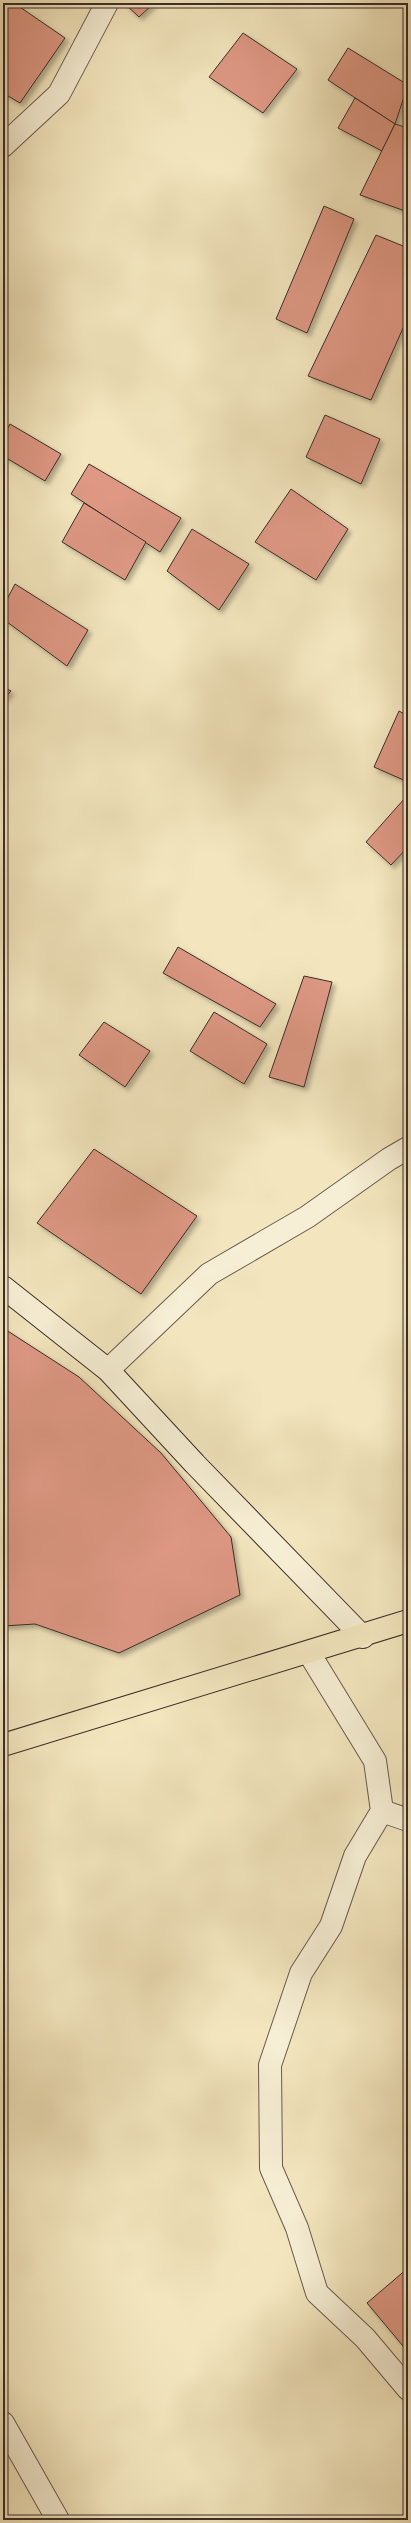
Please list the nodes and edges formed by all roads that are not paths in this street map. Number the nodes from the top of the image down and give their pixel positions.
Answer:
1 (107, 3) edge
2 (3, 146) edge
3 (408, 1148) edge
4 (3, 1286) edge
5 (108, 1370) junction
6 (408, 1621) edge
7 (363, 1637) junction
8 (309, 1653) junction
9 (3, 1745) edge
10 (382, 1811) junction
11 (408, 1820) edge
12 (408, 2389) edge
13 (3, 2423) edge
14 (58, 2520) edge

1 - 2 street
3 - 5 street
4 - 5 street
5 - 7 street
6 - 7 main road
7 - 8 main road
8 - 9 main road
8 - 10 street
10 - 11 street
10 - 12 street
13 - 14 street

